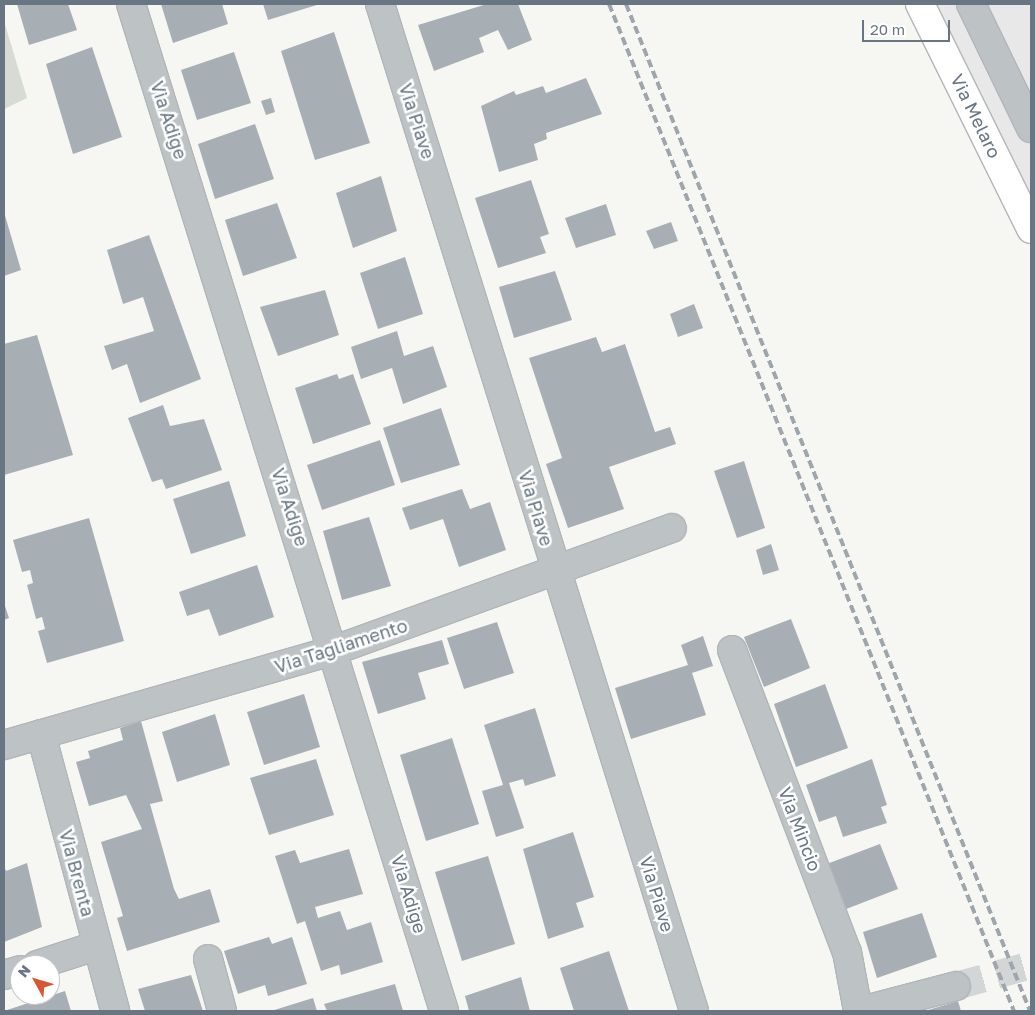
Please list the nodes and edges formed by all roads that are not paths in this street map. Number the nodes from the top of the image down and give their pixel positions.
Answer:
1 (131, 4) edge
2 (380, 4) edge
3 (920, 4) edge
4 (971, 4) edge
5 (1031, 128) edge
6 (1031, 229) edge
7 (672, 528) dead end
8 (556, 572) junction
9 (336, 650) junction
10 (732, 650) dead end
11 (41, 734) junction
12 (4, 745) edge
13 (96, 946) junction
14 (60, 957) edge
15 (208, 959) dead end
16 (956, 986) tunnel mouth
17 (116, 1011) edge
18 (222, 1011) edge
19 (444, 1011) edge
20 (694, 1011) edge
21 (860, 1011) edge

1 - 9 street, Via Adige
2 - 8 street, Via Piave
3 - 6 main road, Via Melaro
4 - 5 street
7 - 8 street, Via Tagliamento
8 - 9 street, Via Tagliamento
8 - 20 street, Via Piave
9 - 11 street, Via Tagliamento
9 - 19 street, Via Adige
10 - 21 street, Via Mincio
11 - 12 street, Via Tagliamento
11 - 13 street, Via Brenta
13 - 14 street
13 - 17 street, Via Brenta
15 - 18 street
16 - 21 street

